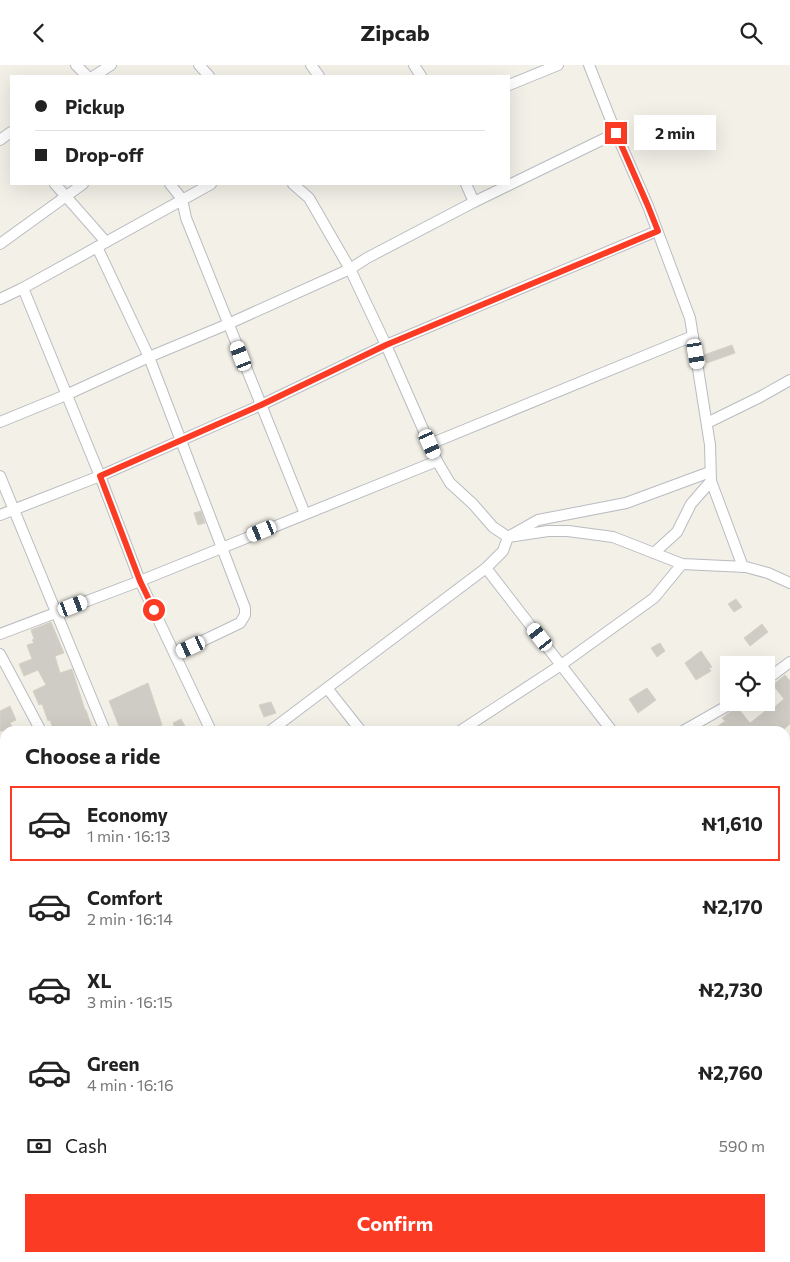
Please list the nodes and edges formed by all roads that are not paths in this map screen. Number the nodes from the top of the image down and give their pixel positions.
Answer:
1 (76, 65) edge
2 (111, 65) edge
3 (199, 65) edge
4 (558, 65) edge
5 (589, 65) edge
6 (535, 70) edge
7 (85, 75) edge
8 (96, 75) edge
9 (208, 75) edge
10 (510, 84) edge
11 (616, 133) junction
12 (56, 185) edge
13 (82, 185) edge
14 (171, 185) edge
15 (209, 185) edge
16 (294, 185) edge
17 (466, 185) edge
18 (509, 185) edge
19 (510, 185) edge
20 (67, 196) junction
21 (182, 199) junction
22 (474, 202) junction
23 (658, 231) junction
24 (101, 244) junction
25 (0, 245) edge
26 (350, 269) junction
27 (23, 288) junction
28 (0, 299) edge
29 (228, 324) junction
30 (693, 336) junction
31 (386, 345) junction
32 (149, 357) junction
33 (790, 379) edge
34 (66, 395) junction
35 (261, 405) junction
36 (0, 422) edge
37 (707, 423) junction
38 (181, 440) junction
39 (430, 444) junction
40 (438, 461) junction
41 (100, 476) junction
42 (0, 477) edge
43 (711, 477) junction
44 (14, 509) junction
45 (305, 514) junction
46 (0, 515) edge
47 (508, 537) junction
48 (223, 547) junction
49 (654, 553) junction
50 (682, 564) junction
51 (743, 567) junction
52 (486, 568) junction
53 (140, 581) junction
54 (790, 583) edge
55 (56, 613) junction
56 (0, 634) edge
57 (0, 654) edge
58 (175, 654) junction
59 (790, 662) edge
60 (561, 665) junction
61 (775, 673) edge
62 (328, 688) junction
63 (720, 710) edge
64 (38, 726) edge
65 (103, 726) edge
66 (209, 726) edge
67 (277, 726) edge
68 (357, 726) edge
69 (468, 726) edge
70 (608, 726) edge
71 (692, 726) edge

1 - 7 street
2 - 8 street
3 - 9 street
4 - 6 street
5 - 11 street
6 - 10 street
11 - 19 street
11 - 23 street
12 - 20 street
13 - 20 street
14 - 21 street
15 - 21 street
16 - 26 street
17 - 22 street
18 - 22 street
20 - 24 street
20 - 25 street
21 - 24 street
21 - 29 street
22 - 26 street
23 - 30 street
23 - 31 street
24 - 27 street
24 - 32 street
26 - 29 street
26 - 31 street
27 - 28 street
27 - 34 street
29 - 32 street
29 - 35 street
30 - 37 street
30 - 39 street
31 - 35 street
31 - 39 street
32 - 34 street
32 - 38 street
33 - 37 street
34 - 36 street
34 - 41 street
35 - 38 street
35 - 45 street
37 - 43 street
38 - 41 street
38 - 48 street
39 - 40 street
40 - 45 street
40 - 47 street
41 - 44 street
41 - 53 street
42 - 44 street
43 - 47 street
43 - 49 street
43 - 51 street
44 - 46 street
44 - 55 street
45 - 48 street
47 - 49 street
47 - 52 street
48 - 53 street
48 - 58 street
49 - 50 street
50 - 51 street
50 - 60 street
51 - 54 street
52 - 60 street
52 - 62 street
53 - 55 street
53 - 58 street
55 - 56 street
55 - 65 street
57 - 64 street
58 - 66 street
59 - 61 street
60 - 69 street
60 - 70 street
62 - 67 street
62 - 68 street
63 - 71 street

